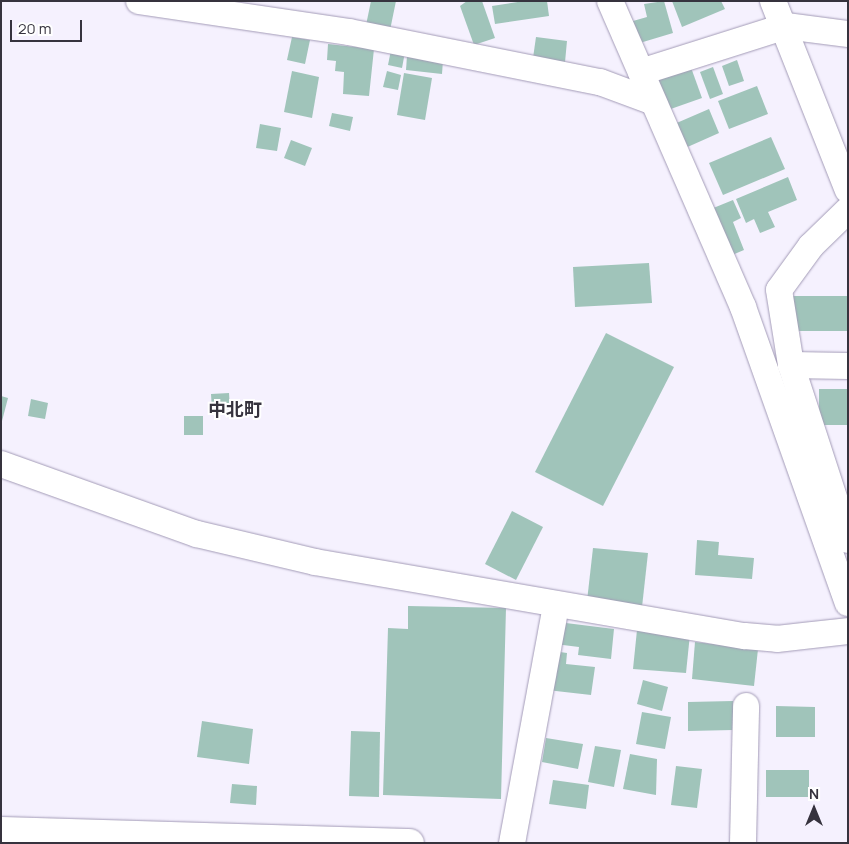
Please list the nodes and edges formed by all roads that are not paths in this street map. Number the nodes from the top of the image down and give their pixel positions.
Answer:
1 (139, 1) edge
2 (610, 1) edge
3 (773, 1) edge
4 (786, 26) junction
5 (848, 34) edge
6 (641, 72) junction
7 (651, 100) junction
8 (848, 190) edge
9 (848, 210) edge
10 (791, 365) junction
11 (848, 366) edge
12 (1, 464) edge
13 (839, 483) edge
14 (848, 540) edge
15 (848, 603) edge
16 (556, 606) junction
17 (848, 631) edge
18 (746, 706) dead end
19 (1, 831) edge
20 (36, 838) edge
21 (166, 839) edge
22 (203, 840) edge
23 (276, 841) edge
24 (410, 843) edge
25 (512, 843) edge
26 (743, 843) edge

1 - 7 street
2 - 6 street
3 - 4 street
4 - 5 street
4 - 6 street
4 - 8 street
6 - 7 street
7 - 15 street
9 - 10 street
10 - 11 street
10 - 13 street
12 - 16 street
13 - 14 street
16 - 17 street
16 - 25 street
18 - 26 street
19 - 20 street
20 - 21 street
21 - 22 street
22 - 23 street
23 - 24 street

